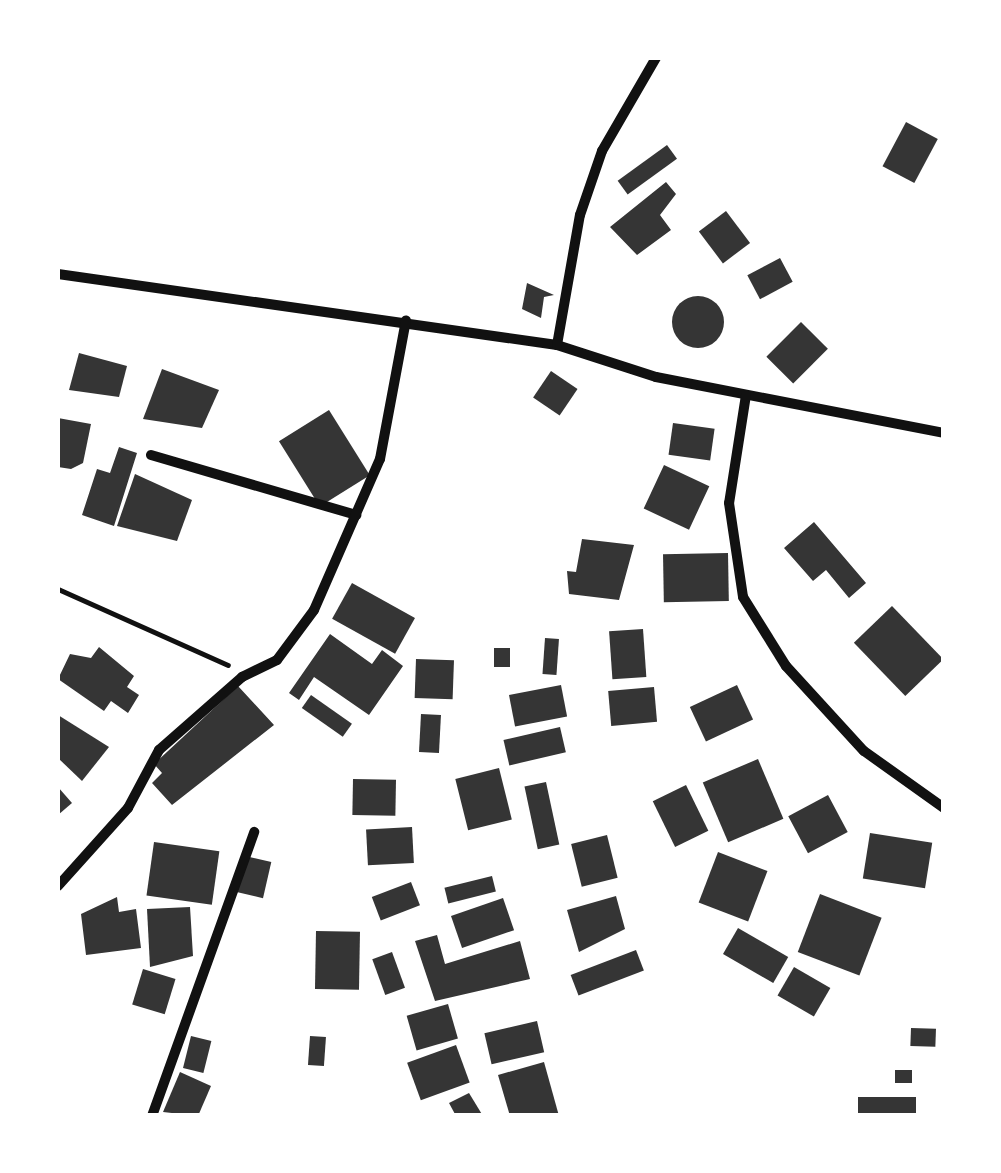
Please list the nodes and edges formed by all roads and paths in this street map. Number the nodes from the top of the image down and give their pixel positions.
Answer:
1 (667, 58) edge
2 (654, 62) edge
3 (58, 274) edge
4 (406, 320) junction
5 (557, 345) junction
6 (746, 395) junction
7 (944, 432) edge
8 (150, 455) dead end
9 (356, 514) junction
10 (58, 589) edge
11 (242, 677) junction
12 (944, 808) edge
13 (254, 832) dead end
14 (58, 886) edge
15 (152, 1116) edge

1 - 2 street
2 - 5 street
3 - 4 street
4 - 5 street
4 - 9 street
5 - 6 street
6 - 7 street
6 - 12 street
8 - 9 street
9 - 11 street
10 - 11 path
11 - 14 street
13 - 15 street

